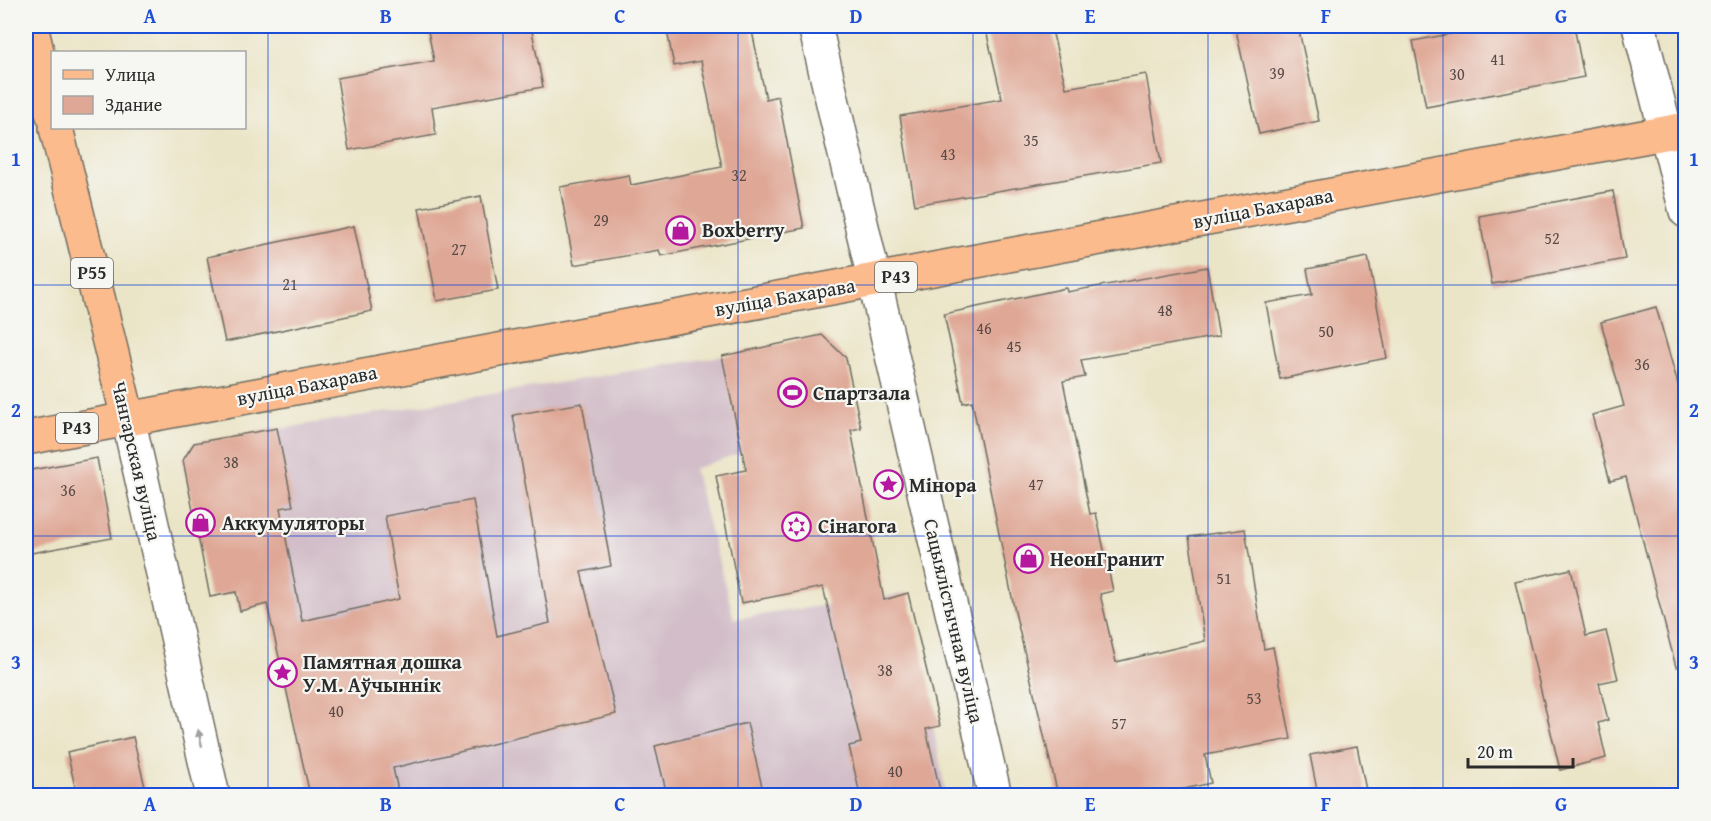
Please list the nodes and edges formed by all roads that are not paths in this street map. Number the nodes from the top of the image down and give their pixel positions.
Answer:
1 (31, 26) edge
2 (815, 26) edge
3 (1639, 26) edge
4 (51, 109) edge
5 (56, 129) edge
6 (1675, 131) edge
7 (1686, 212) edge
8 (873, 281) junction
9 (128, 418) junction
10 (26, 438) edge
11 (213, 795) edge
12 (995, 795) edge

1 - 4 main road
2 - 8 street, Сацыялістычная вуліца
3 - 6 street
5 - 9 main road, Чангарская вуліца / Р55
6 - 7 street
6 - 8 main road, вуліца Бахарава / Р43
8 - 9 main road, вуліца Бахарава / Р43
8 - 12 street, Сацыялістычная вуліца
9 - 10 main road, вуліца Бахарава / Р43
11 -> 9 street, Чангарская вуліца

